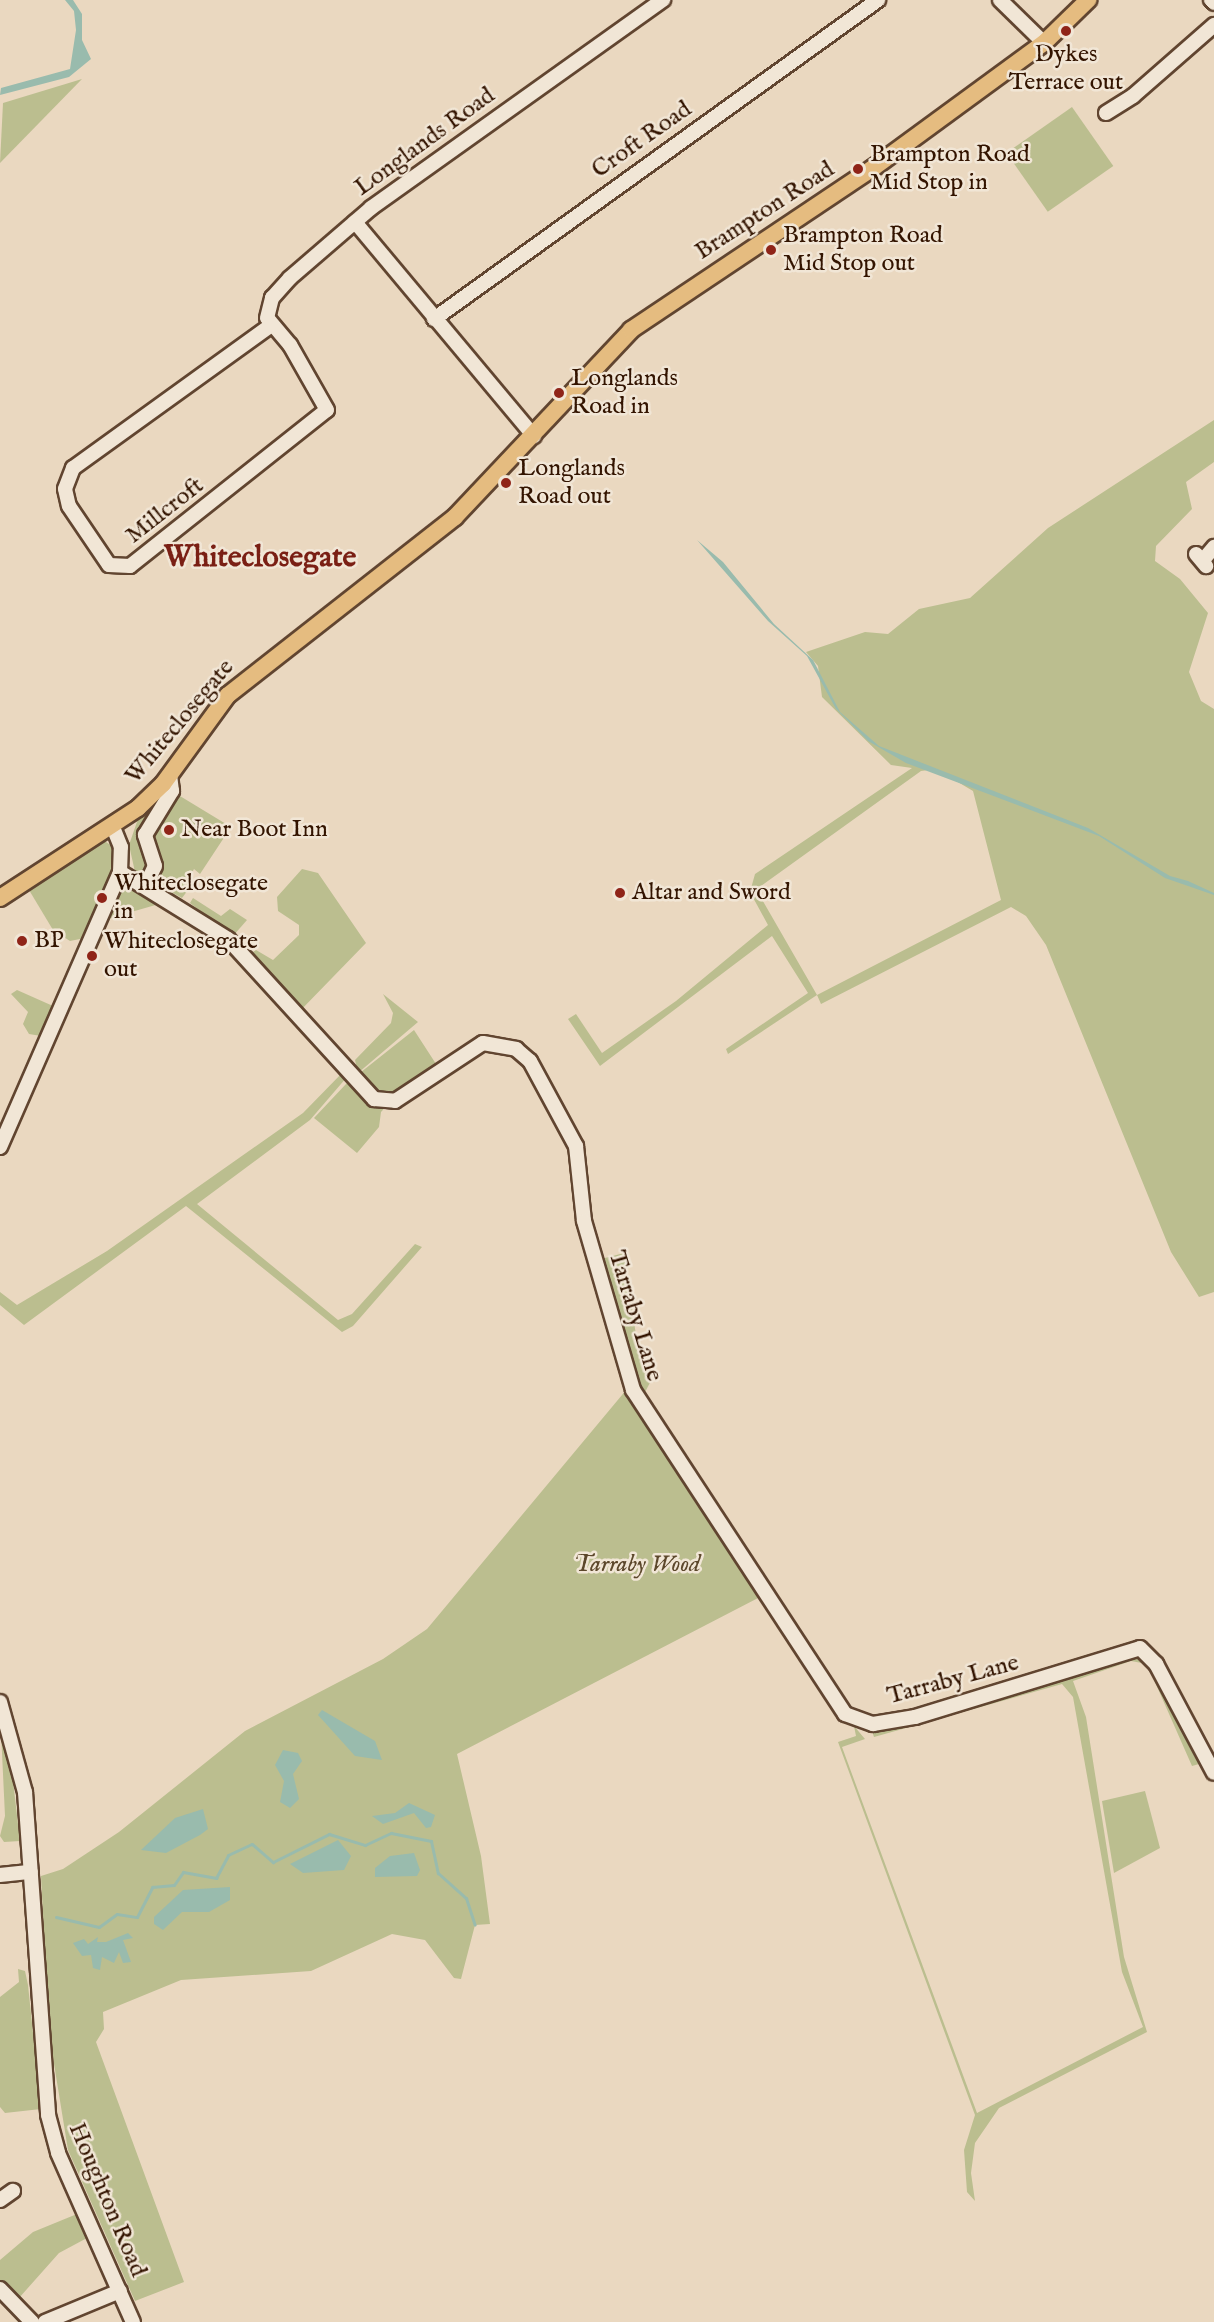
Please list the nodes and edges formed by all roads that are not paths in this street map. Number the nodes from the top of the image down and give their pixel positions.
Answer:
1 (663, 0) edge
2 (878, 0) edge
3 (1000, 0) edge
4 (1088, 0) edge
5 (1211, 0) edge
6 (1214, 3) edge
7 (1214, 25) edge
8 (1044, 43) junction
9 (1106, 113) dead end
10 (355, 222) junction
11 (434, 319) junction
12 (270, 326) junction
13 (534, 436) junction
14 (488, 484) joint
15 (1214, 547) edge
16 (1202, 559) dead end
17 (170, 775) junction
18 (113, 827) junction
19 (120, 872) junction
20 (146, 885) junction
21 (0, 898) edge
22 (0, 1147) edge
23 (0, 1702) edge
24 (1214, 1773) edge
25 (31, 1872) junction
26 (0, 1875) edge
27 (13, 2191) dead end
28 (0, 2200) edge
29 (0, 2289) edge
30 (120, 2291) junction
31 (32, 2322) edge
32 (45, 2322) edge
33 (133, 2322) edge

1 - 10 street, Longlands Road
2 - 11 street, Croft Road
3 - 8 street
4 - 8 main road, Brampton Road
5 - 6 street
7 - 9 street
8 - 13 main road, Brampton Road
10 - 11 street, Longlands Road
10 - 12 street
11 - 13 street, Longlands Road
12 - 12 street, Millcroft
13 - 14 main road, Brampton Road
14 - 17 main road, Whiteclosegate
15 - 16 street
17 - 18 main road, Whiteclosegate
17 - 20 street
18 - 19 street
18 - 21 main road, Whiteclosegate
19 - 20 street, Tarraby Lane
19 - 22 street
20 - 24 street, Tarraby Lane
23 - 25 street, Houghton Road
25 - 26 street
25 - 30 street, Houghton Road
27 - 28 street
29 - 31 street
30 - 32 street
30 - 33 street, Houghton Road

